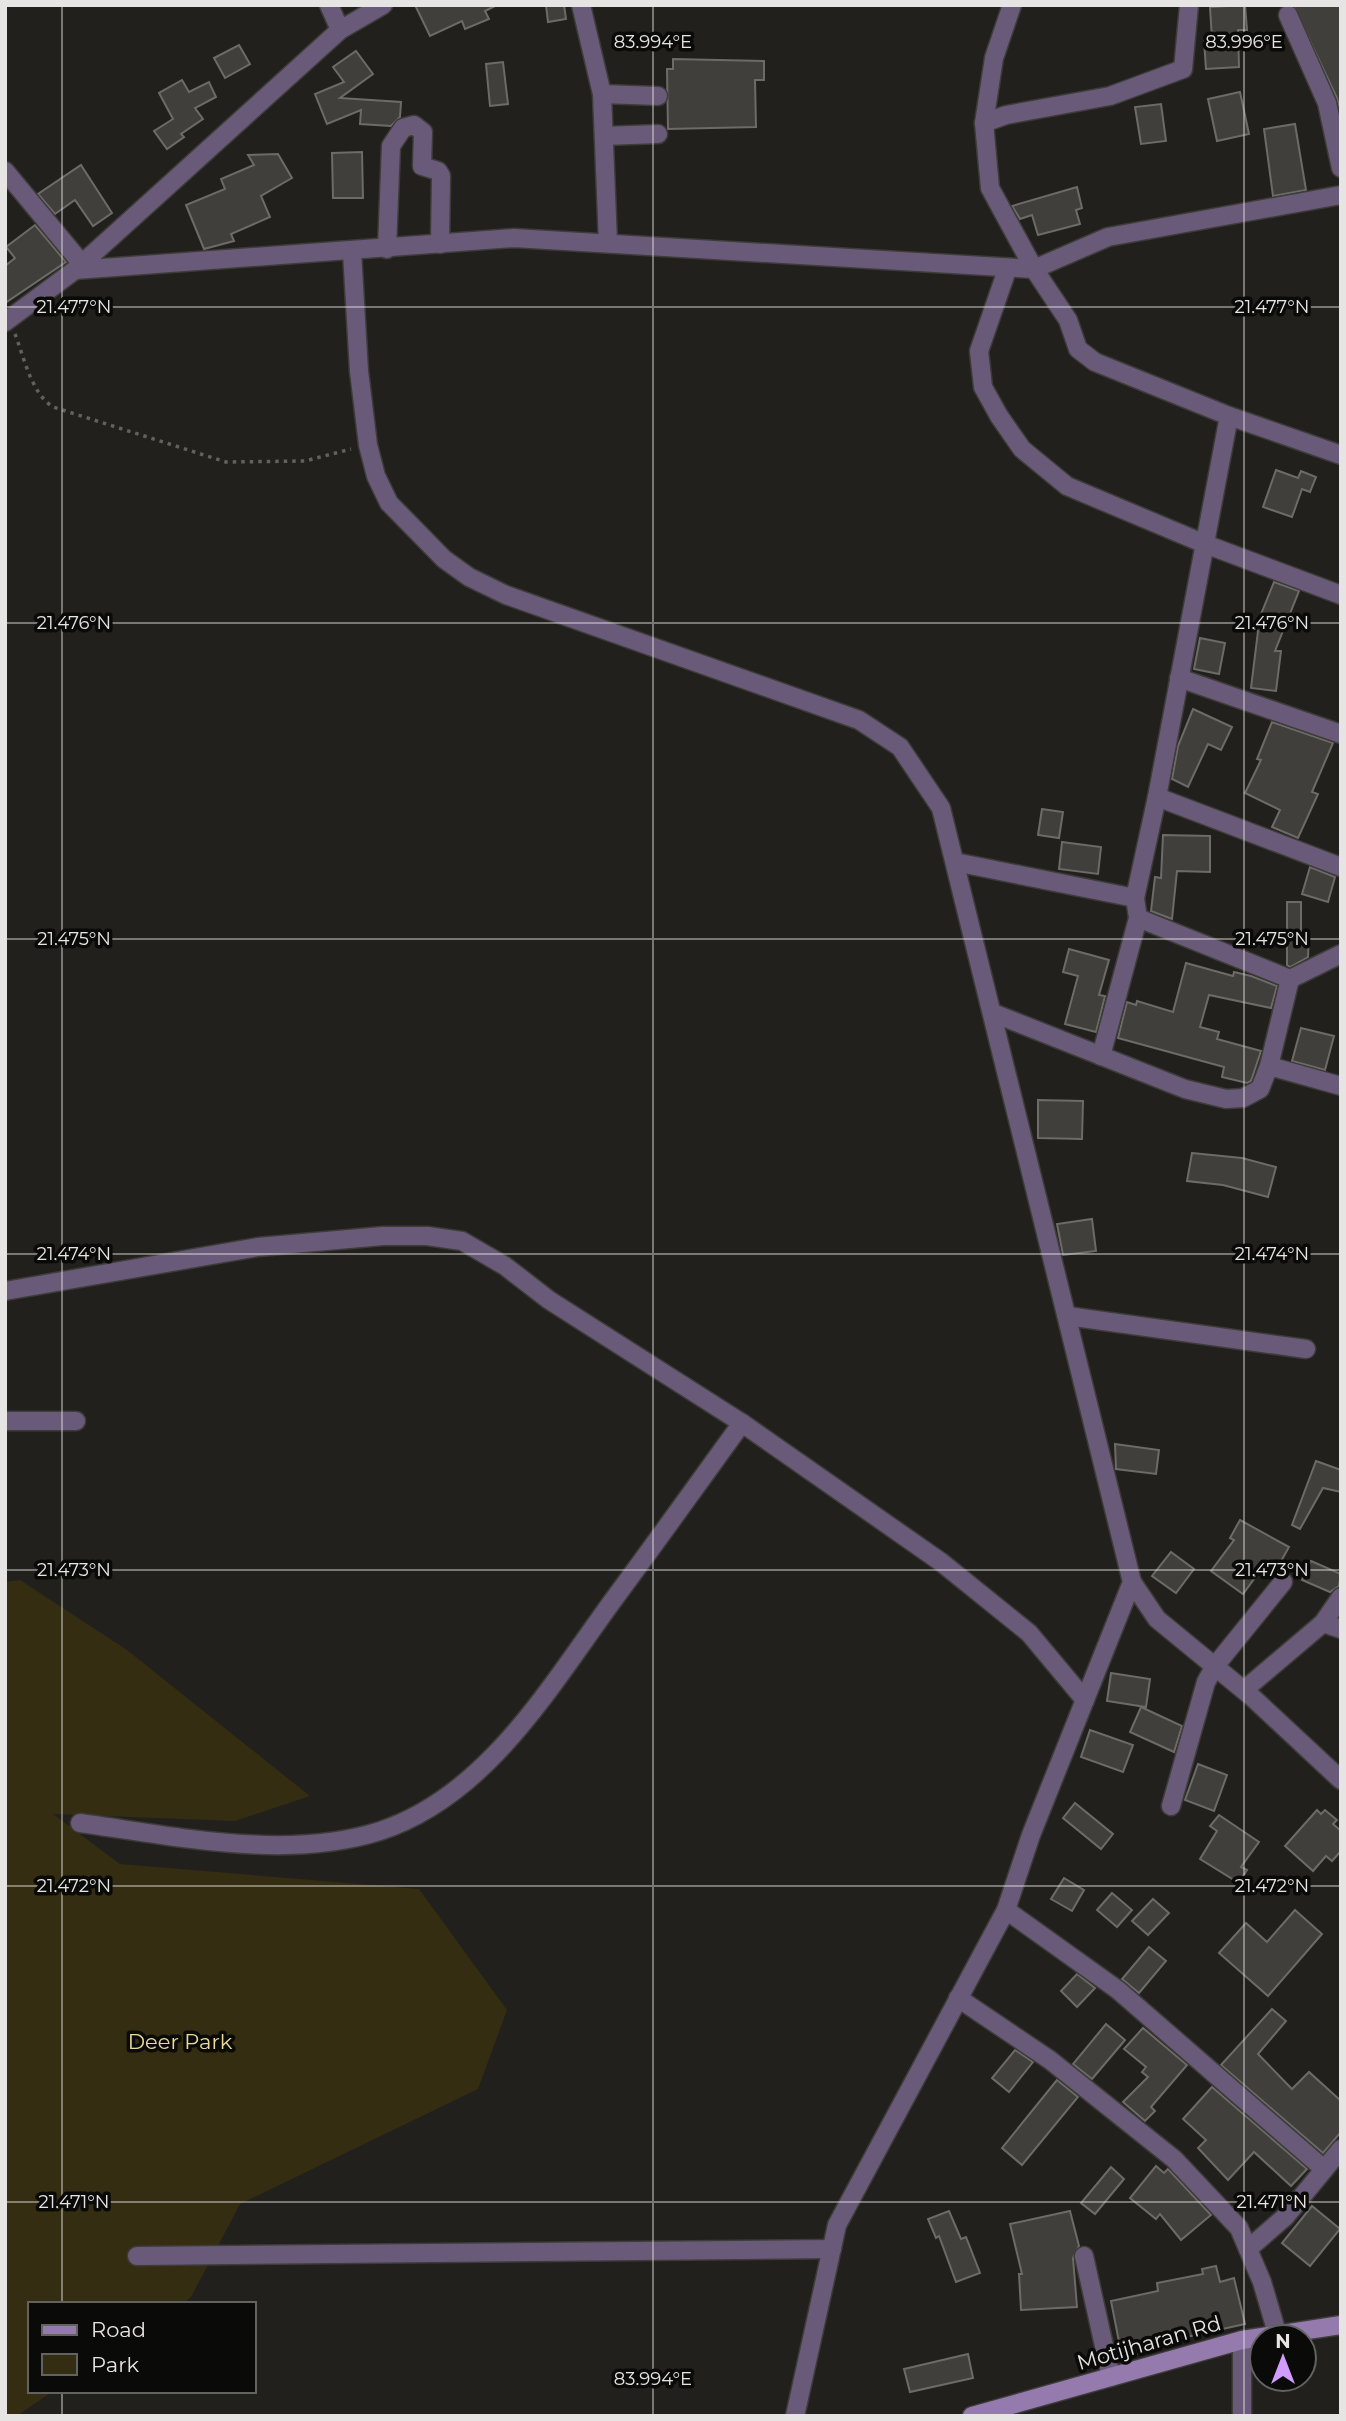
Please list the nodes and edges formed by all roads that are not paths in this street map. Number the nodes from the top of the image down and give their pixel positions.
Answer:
1 (329, 5) edge
2 (383, 5) edge
3 (581, 5) edge
4 (1012, 5) edge
5 (1189, 5) edge
6 (1288, 15) dead end
7 (340, 30) junction
8 (602, 93) junction
9 (658, 96) dead end
10 (984, 123) junction
11 (658, 134) dead end
12 (604, 136) junction
13 (1341, 168) edge
14 (5, 171) edge
15 (1341, 195) edge
16 (608, 243) junction
17 (440, 244) junction
18 (387, 249) junction
19 (352, 252) junction
20 (78, 267) junction
21 (1034, 269) junction
22 (1007, 270) junction
23 (7, 321) edge
24 (1228, 416) junction
25 (1341, 455) edge
26 (1205, 544) junction
27 (1341, 595) edge
28 (1180, 678) junction
29 (1341, 734) edge
30 (1157, 797) junction
31 (955, 862) junction
32 (1341, 867) edge
33 (1135, 898) junction
34 (1138, 918) junction
35 (1341, 954) edge
36 (1290, 979) junction
37 (993, 1013) junction
38 (1101, 1056) junction
39 (1269, 1066) junction
40 (1341, 1086) edge
41 (5, 1291) edge
42 (1067, 1316) junction
43 (1306, 1349) dead end
44 (5, 1421) edge
45 (76, 1421) dead end
46 (742, 1423) junction
47 (1283, 1581) dead end
48 (1132, 1583) junction
49 (1341, 1597) edge
50 (1323, 1623) junction
51 (1341, 1629) edge
52 (1215, 1666) junction
53 (1244, 1690) junction
54 (1085, 1700) junction
55 (1341, 1780) edge
56 (1171, 1806) dead end
57 (80, 1823) dead end
58 (1006, 1910) junction
59 (958, 1998) junction
60 (1341, 2149) edge
61 (1324, 2169) junction
62 (832, 2249) junction
63 (1248, 2249) junction
64 (137, 2256) dead end
65 (1084, 2256) dead end
66 (1274, 2323) edge
67 (1341, 2325) edge
68 (1318, 2328) edge
69 (1248, 2339) edge
70 (1242, 2340) junction
71 (1111, 2377) junction
72 (1015, 2409) edge
73 (795, 2416) edge
74 (972, 2416) edge
75 (1242, 2416) edge

1 - 7 street
2 - 7 street
3 - 8 street
4 - 10 street
5 - 10 street
6 - 13 street
7 - 20 street
8 - 9 street
8 - 12 street
10 - 21 street
11 - 12 street
12 - 16 street
14 - 20 street
15 - 21 street
16 - 17 street
16 - 22 street
17 - 18 street
17 - 18 street
18 - 19 street
19 - 20 street
19 - 31 street
20 - 23 street
21 - 22 street
21 - 24 street
22 - 26 street
24 - 25 street
24 - 26 street
26 - 27 street
26 - 28 street
28 - 29 street
28 - 30 street
30 - 32 street
30 - 33 street
31 - 33 street
31 - 37 street
33 - 34 street
34 - 36 street
34 - 38 street
35 - 36 street
36 - 39 street
37 - 38 street
37 - 42 street
38 - 39 street
39 - 40 street
41 - 46 street
42 - 43 street
42 - 48 street
44 - 45 street
46 - 54 street
46 - 57 street
47 - 52 street
48 - 52 street
48 - 54 street
49 - 50 street
50 - 51 street
50 - 53 street
52 - 53 street
52 - 56 street
53 - 55 street
54 - 58 street
58 - 59 street
58 - 61 street
59 - 62 street
59 - 63 street
60 - 61 street
61 - 63 street
62 - 64 street
62 - 73 street
63 - 66 street
65 - 71 street
67 - 68 main road, Motijharan Rd
69 - 70 main road, Motijharan Rd
70 - 71 main road, Motijharan Rd
70 - 75 street
71 - 72 main road, Motijharan Rd
72 - 74 main road, Motijharan Rd

